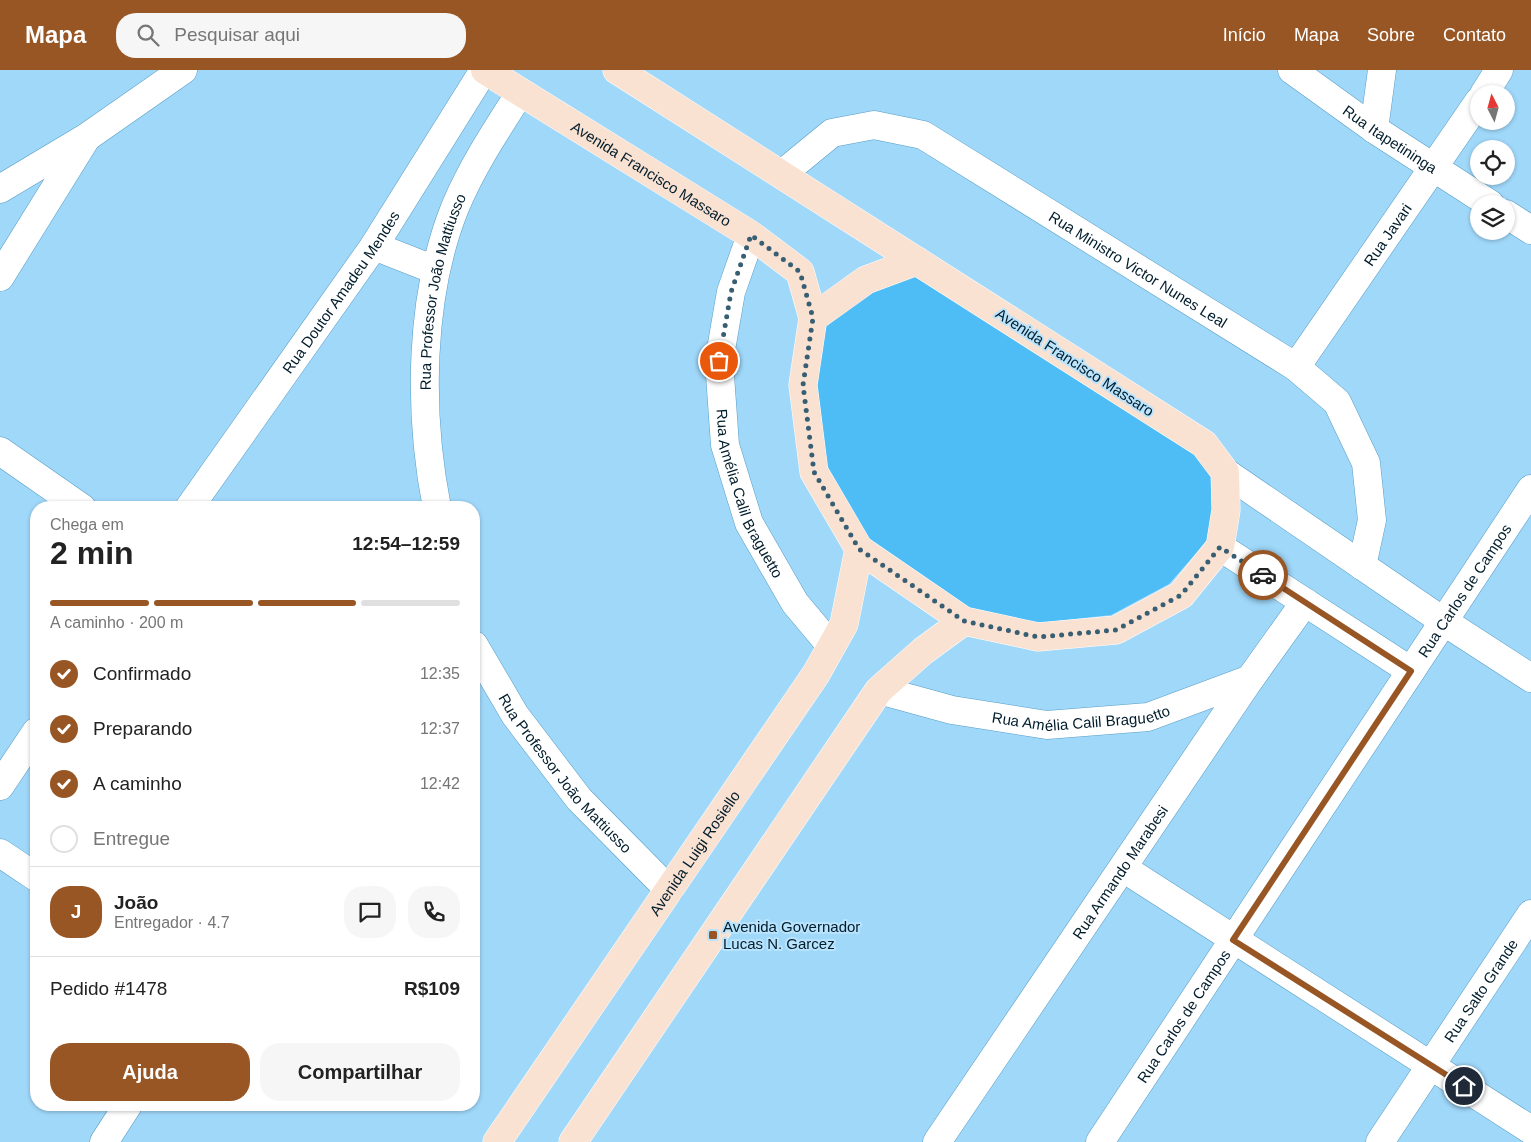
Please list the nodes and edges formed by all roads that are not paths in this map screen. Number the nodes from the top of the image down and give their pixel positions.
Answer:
1 (184, 70) edge
2 (484, 70) edge
3 (618, 70) edge
4 (1292, 70) edge
5 (1382, 70) edge
6 (1499, 70) edge
7 (1490, 85) edge
8 (520, 93) junction
9 (1470, 115) edge
10 (1374, 129) junction
11 (87, 137) junction
12 (1435, 168) junction
13 (782, 174) junction
14 (0, 189) edge
15 (1476, 195) edge
16 (1515, 220) edge
17 (1531, 230) edge
18 (751, 235) junction
19 (374, 246) junction
20 (917, 260) junction
21 (435, 270) junction
22 (0, 277) edge
23 (813, 318) junction
24 (1296, 367) junction
25 (0, 451) edge
26 (1225, 472) junction
27 (1531, 489) edge
28 (72, 501) edge
29 (194, 501) edge
30 (436, 501) edge
31 (1220, 547) junction
32 (859, 549) junction
33 (1362, 566) junction
34 (1305, 602) junction
35 (964, 621) junction
36 (1443, 621) junction
37 (831, 646) junction
38 (480, 655) edge
39 (1411, 671) junction
40 (1531, 678) edge
41 (1250, 679) junction
42 (879, 690) junction
43 (30, 741) edge
44 (0, 786) edge
45 (0, 853) edge
46 (1123, 868) junction
47 (30, 873) edge
48 (669, 890) junction
49 (1531, 914) edge
50 (1233, 940) junction
51 (1431, 1064) junction
52 (124, 1111) edge
53 (1531, 1130) edge
54 (104, 1142) edge
55 (497, 1142) edge
56 (573, 1142) edge
57 (937, 1142) edge
58 (1100, 1142) edge
59 (1380, 1142) edge

1 - 11 street
2 - 8 main road, Avenida Francisco Massaro
2 - 19 street, Rua Doutor Amadeu Mendes
3 - 13 main road, Avenida Francisco Massaro
4 - 10 street, Rua Itapetininga
5 - 10 street
6 - 7 street
8 - 18 main road, Avenida Francisco Massaro
8 - 21 street, Rua Professor João Mattiusso
9 - 12 street, Rua Javari
10 - 12 street, Rua Itapetininga
11 - 14 street
11 - 22 street
12 - 15 street, Rua Itapetininga
12 - 24 street, Rua Javari
13 - 20 main road, Avenida Francisco Massaro
13 - 24 street, Rua Ministro Victor Nunes Leal
16 - 17 street
18 - 23 main road, Avenida Francisco Massaro
18 - 37 street, Rua Amélia Calil Braguetto
19 - 21 street
19 - 29 street, Rua Doutor Amadeu Mendes
20 - 23 main road
20 - 26 main road, Avenida Francisco Massaro
21 - 30 street, Rua Professor João Mattiusso
23 - 32 main road, Avenida Francisco Massaro
24 - 33 street, Rua Ministro Victor Nunes Leal
25 - 28 street
26 - 31 main road, Avenida Francisco Massaro
26 - 33 street, Avenida Francisco Massaro
27 - 36 street, Rua Carlos de Campos
31 - 34 street
31 - 35 main road, Avenida Francisco Massaro
32 - 35 main road, Avenida Francisco Massaro
32 - 37 main road, Avenida Luigi Rosiello
33 - 36 street, Avenida Francisco Massaro
34 - 39 street
34 - 41 street, Rua Armando Marabesi
35 - 42 main road
36 - 39 street, Rua Carlos de Campos
36 - 40 street, Avenida Francisco Massaro
37 - 48 main road, Avenida Luigi Rosiello
38 - 48 street, Rua Professor João Mattiusso
39 - 50 street, Rua Carlos de Campos
41 - 42 street, Rua Amélia Calil Braguetto
41 - 46 street, Rua Armando Marabesi
42 - 56 main road
43 - 44 street
45 - 47 street
46 - 50 street
46 - 57 street, Rua Armando Marabesi
48 - 55 main road, Avenida Luigi Rosiello
49 - 51 street, Rua Salto Grande
50 - 51 street
50 - 58 street, Rua Carlos de Campos
51 - 53 street
51 - 59 street, Rua Salto Grande
52 - 54 street

